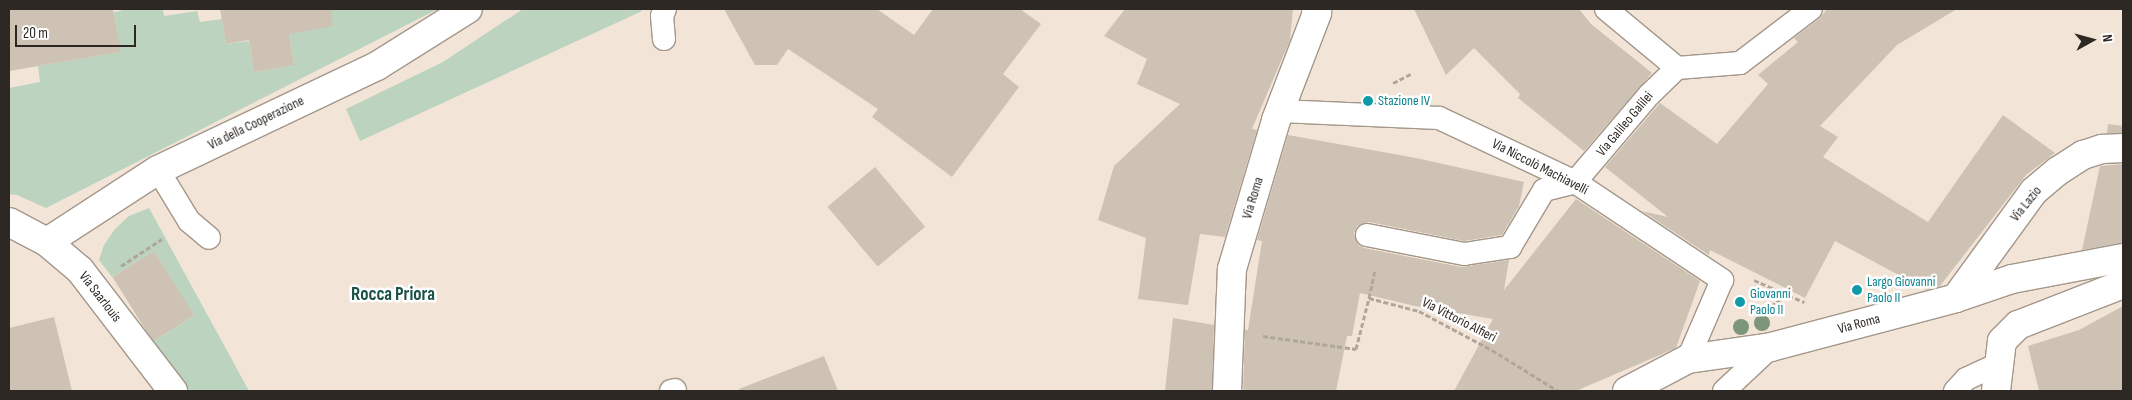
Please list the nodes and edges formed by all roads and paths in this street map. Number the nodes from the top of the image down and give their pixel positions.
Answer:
1 (468, 9) edge
2 (665, 9) edge
3 (1606, 9) edge
4 (1811, 9) edge
5 (1316, 11) edge
6 (664, 39) dead end
7 (1676, 68) junction
8 (1411, 74) dead end
9 (1396, 90) dead end
10 (1280, 111) junction
11 (2123, 148) edge
12 (158, 170) junction
13 (1575, 182) junction
14 (189, 221) junction
15 (9, 222) edge
16 (1367, 235) dead end
17 (209, 238) dead end
18 (47, 242) junction
19 (2123, 258) edge
20 (1722, 280) junction
21 (2123, 284) edge
22 (92, 286) junction
23 (1956, 298) junction
24 (1811, 300) dead end
25 (1230, 332) junction
26 (1772, 347) junction
27 (1688, 359) junction
28 (1998, 364) junction
29 (173, 391) edge
30 (1227, 391) edge
31 (1558, 391) edge
32 (1627, 391) edge
33 (1724, 391) edge
34 (1955, 391) edge
35 (1996, 391) edge

1 - 12 street, Via della Cooperazione
2 - 6 lane
3 - 7 lane
4 - 7 lane
5 - 10 street, Via Roma
7 - 13 lane, Via Galileo Galilei
8 - 9 path
10 - 13 lane, Via Niccolò Machiavelli
10 - 25 street, Via Roma
11 - 23 street, Via Lazio
12 - 14 lane
12 - 18 street, Via della Cooperazione
13 - 16 lane
13 - 20 lane, Via Niccolò Machiavelli
14 - 17 lane
14 - 22 path
15 - 18 street, Via Saarlouis
18 - 22 street, Via Saarlouis
19 - 23 street, Via Roma
20 - 24 path
20 - 27 lane
21 - 28 street
22 - 29 street, Via Saarlouis
23 - 26 street, Via Roma
25 - 30 street, Via Roma
25 - 31 path, Via Vittorio Alfieri
26 - 27 street, Via Roma
26 - 33 lane
27 - 32 street, Via Roma
28 - 34 lane
28 - 35 street

